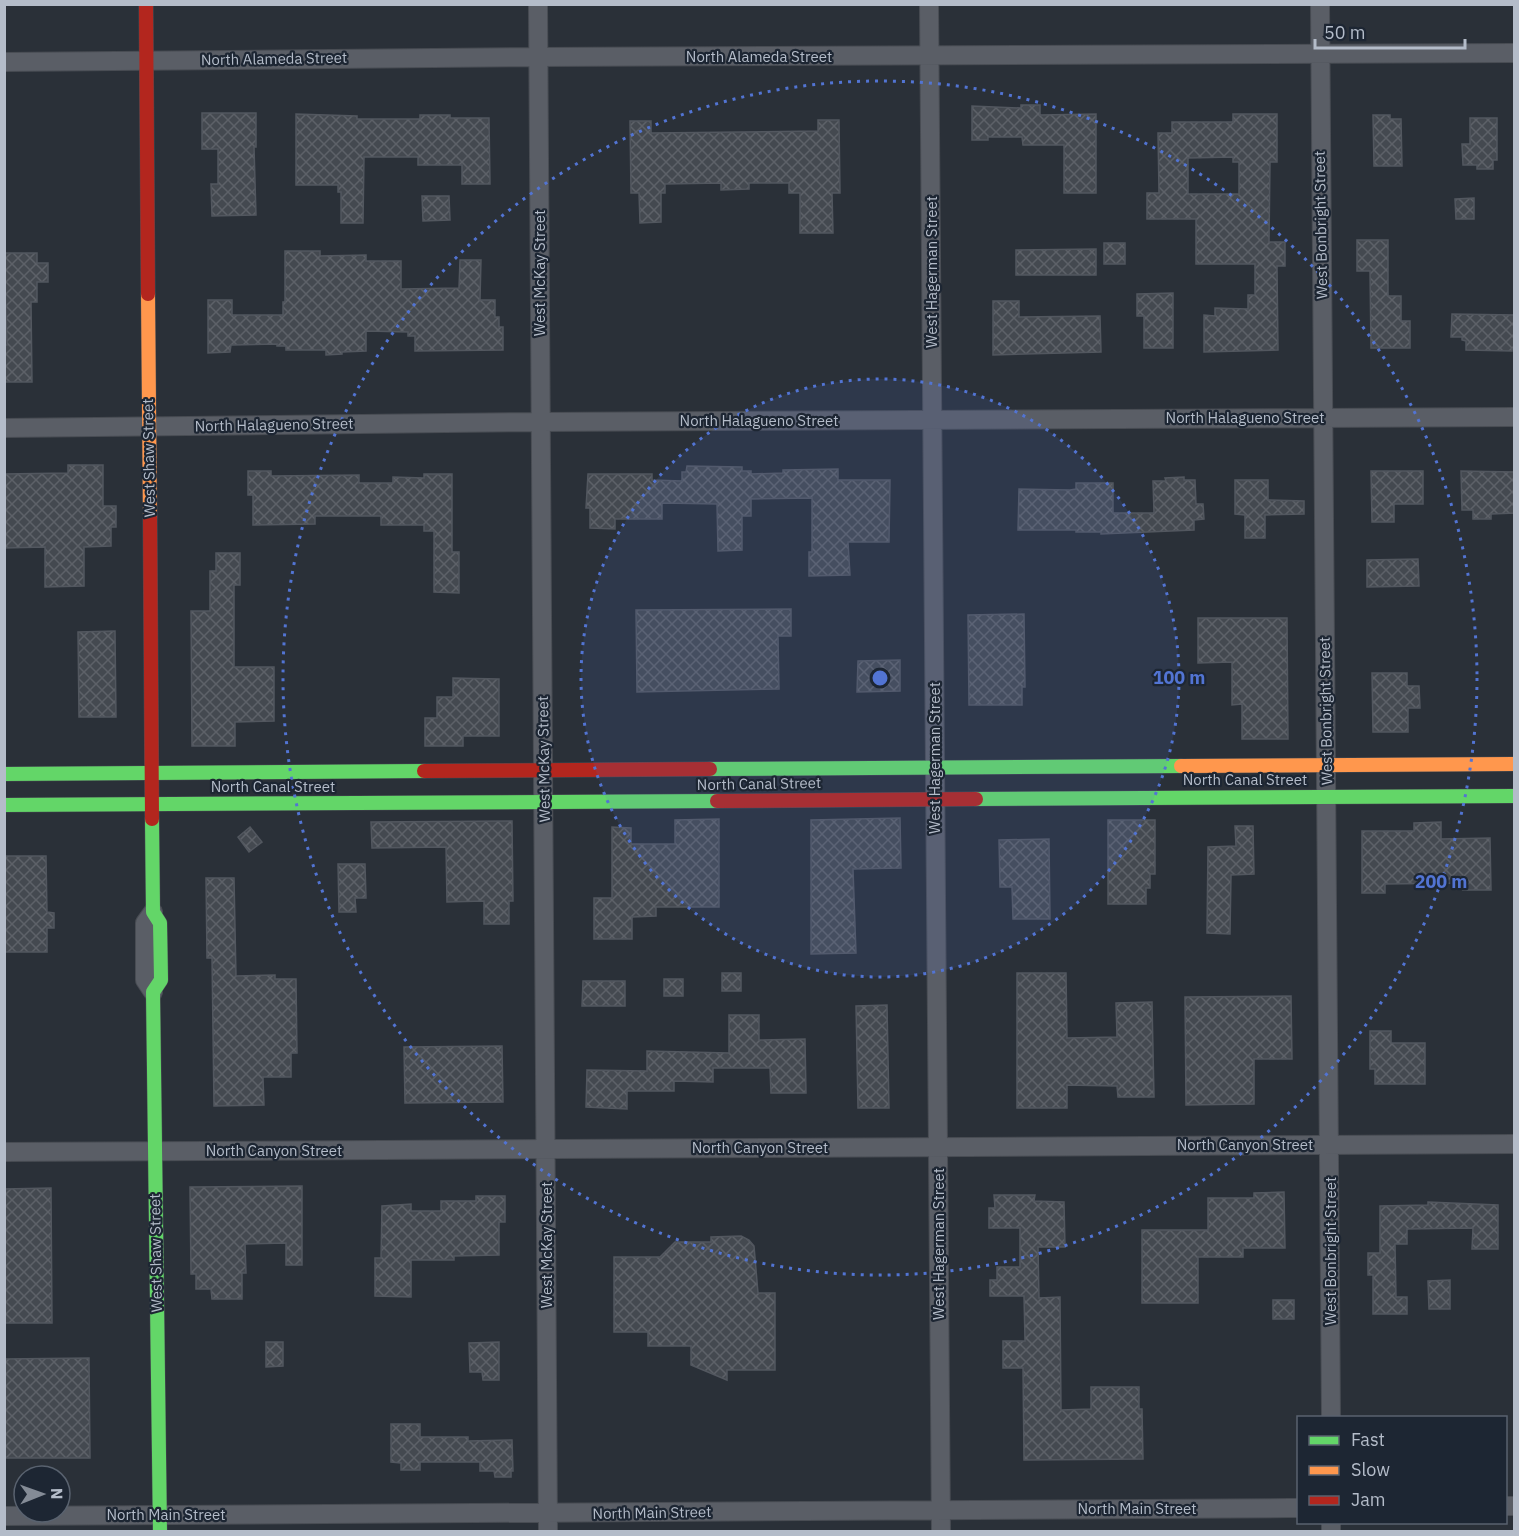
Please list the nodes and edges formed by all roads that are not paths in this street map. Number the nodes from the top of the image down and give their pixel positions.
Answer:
1 (146, 4) edge
2 (538, 4) edge
3 (929, 4) edge
4 (1320, 4) edge
5 (1515, 53) edge
6 (1320, 55) junction
7 (930, 56) junction
8 (539, 57) junction
9 (147, 61) junction
10 (4, 62) edge
11 (1515, 417) edge
12 (1323, 418) junction
13 (933, 420) junction
14 (540, 422) junction
15 (149, 426) junction
16 (4, 428) edge
17 (1515, 764) edge
18 (1326, 765) junction
19 (935, 767) junction
20 (544, 769) junction
21 (153, 772) junction
22 (4, 774) edge
23 (1327, 796) junction
24 (1515, 796) edge
25 (936, 798) junction
26 (544, 802) junction
27 (153, 804) junction
28 (4, 805) edge
29 (153, 912) joint
30 (153, 992) joint
31 (1330, 1144) junction
32 (1515, 1144) edge
33 (939, 1147) junction
34 (546, 1150) junction
35 (155, 1151) junction
36 (4, 1152) edge
37 (1331, 1416) edge
38 (1297, 1508) edge
39 (941, 1511) junction
40 (4, 1516) edge
41 (159, 1523) edge
42 (548, 1523) edge
43 (941, 1532) edge

1 - 9 main road, West Shaw Street
2 - 8 street, West McKay Street
3 - 7 street, West Hagerman Street
4 - 6 street, West Bonbright Street
5 - 6 street, North Alameda Street
6 - 7 street, North Alameda Street
6 - 12 street, West Bonbright Street
7 - 8 street, North Alameda Street
7 - 13 street, West Hagerman Street
8 - 9 street, North Alameda Street
8 - 14 street, West McKay Street
9 - 10 street, North Alameda Street
9 - 15 main road, West Shaw Street
11 - 12 street, North Halagueno Street
12 - 13 street, North Halagueno Street
12 - 18 street, West Bonbright Street
13 - 14 street, North Halagueno Street
13 - 19 street, West Hagerman Street
14 - 15 street, North Halagueno Street
14 - 20 street, West McKay Street
15 - 16 street, North Halagueno Street
15 - 21 main road, West Shaw Street
17 - 18 main road, North Canal Street
18 - 19 main road, North Canal Street
18 - 23 street, West Bonbright Street
19 - 20 main road, North Canal Street
19 - 25 street, West Hagerman Street
20 - 21 main road, North Canal Street
20 - 26 street, West McKay Street
21 - 22 main road, North Canal Street
21 - 27 main road, West Shaw Street
23 - 24 main road, North Canal Street
23 - 25 main road, North Canal Street
23 - 31 street, West Bonbright Street
25 - 26 main road, North Canal Street
25 - 33 street, West Hagerman Street
26 - 27 main road, North Canal Street
26 - 34 street, West McKay Street
27 - 28 main road, North Canal Street
27 - 29 main road, West Shaw Street
29 - 30 street, West Shaw Street
30 - 35 main road, West Shaw Street
31 - 32 street, North Canyon Street
31 - 33 street, North Canyon Street
31 - 37 street, West Bonbright Street
33 - 34 street, North Canyon Street
33 - 39 street, West Hagerman Street
34 - 35 street, North Canyon Street
34 - 42 street, West McKay Street
35 - 36 street, North Canyon Street
35 - 41 main road, West Shaw Street
38 - 39 street, North Main Street
39 - 42 street, North Main Street
39 - 43 street, West Hagerman Street
40 - 41 street, North Main Street
41 - 42 street, North Main Street

